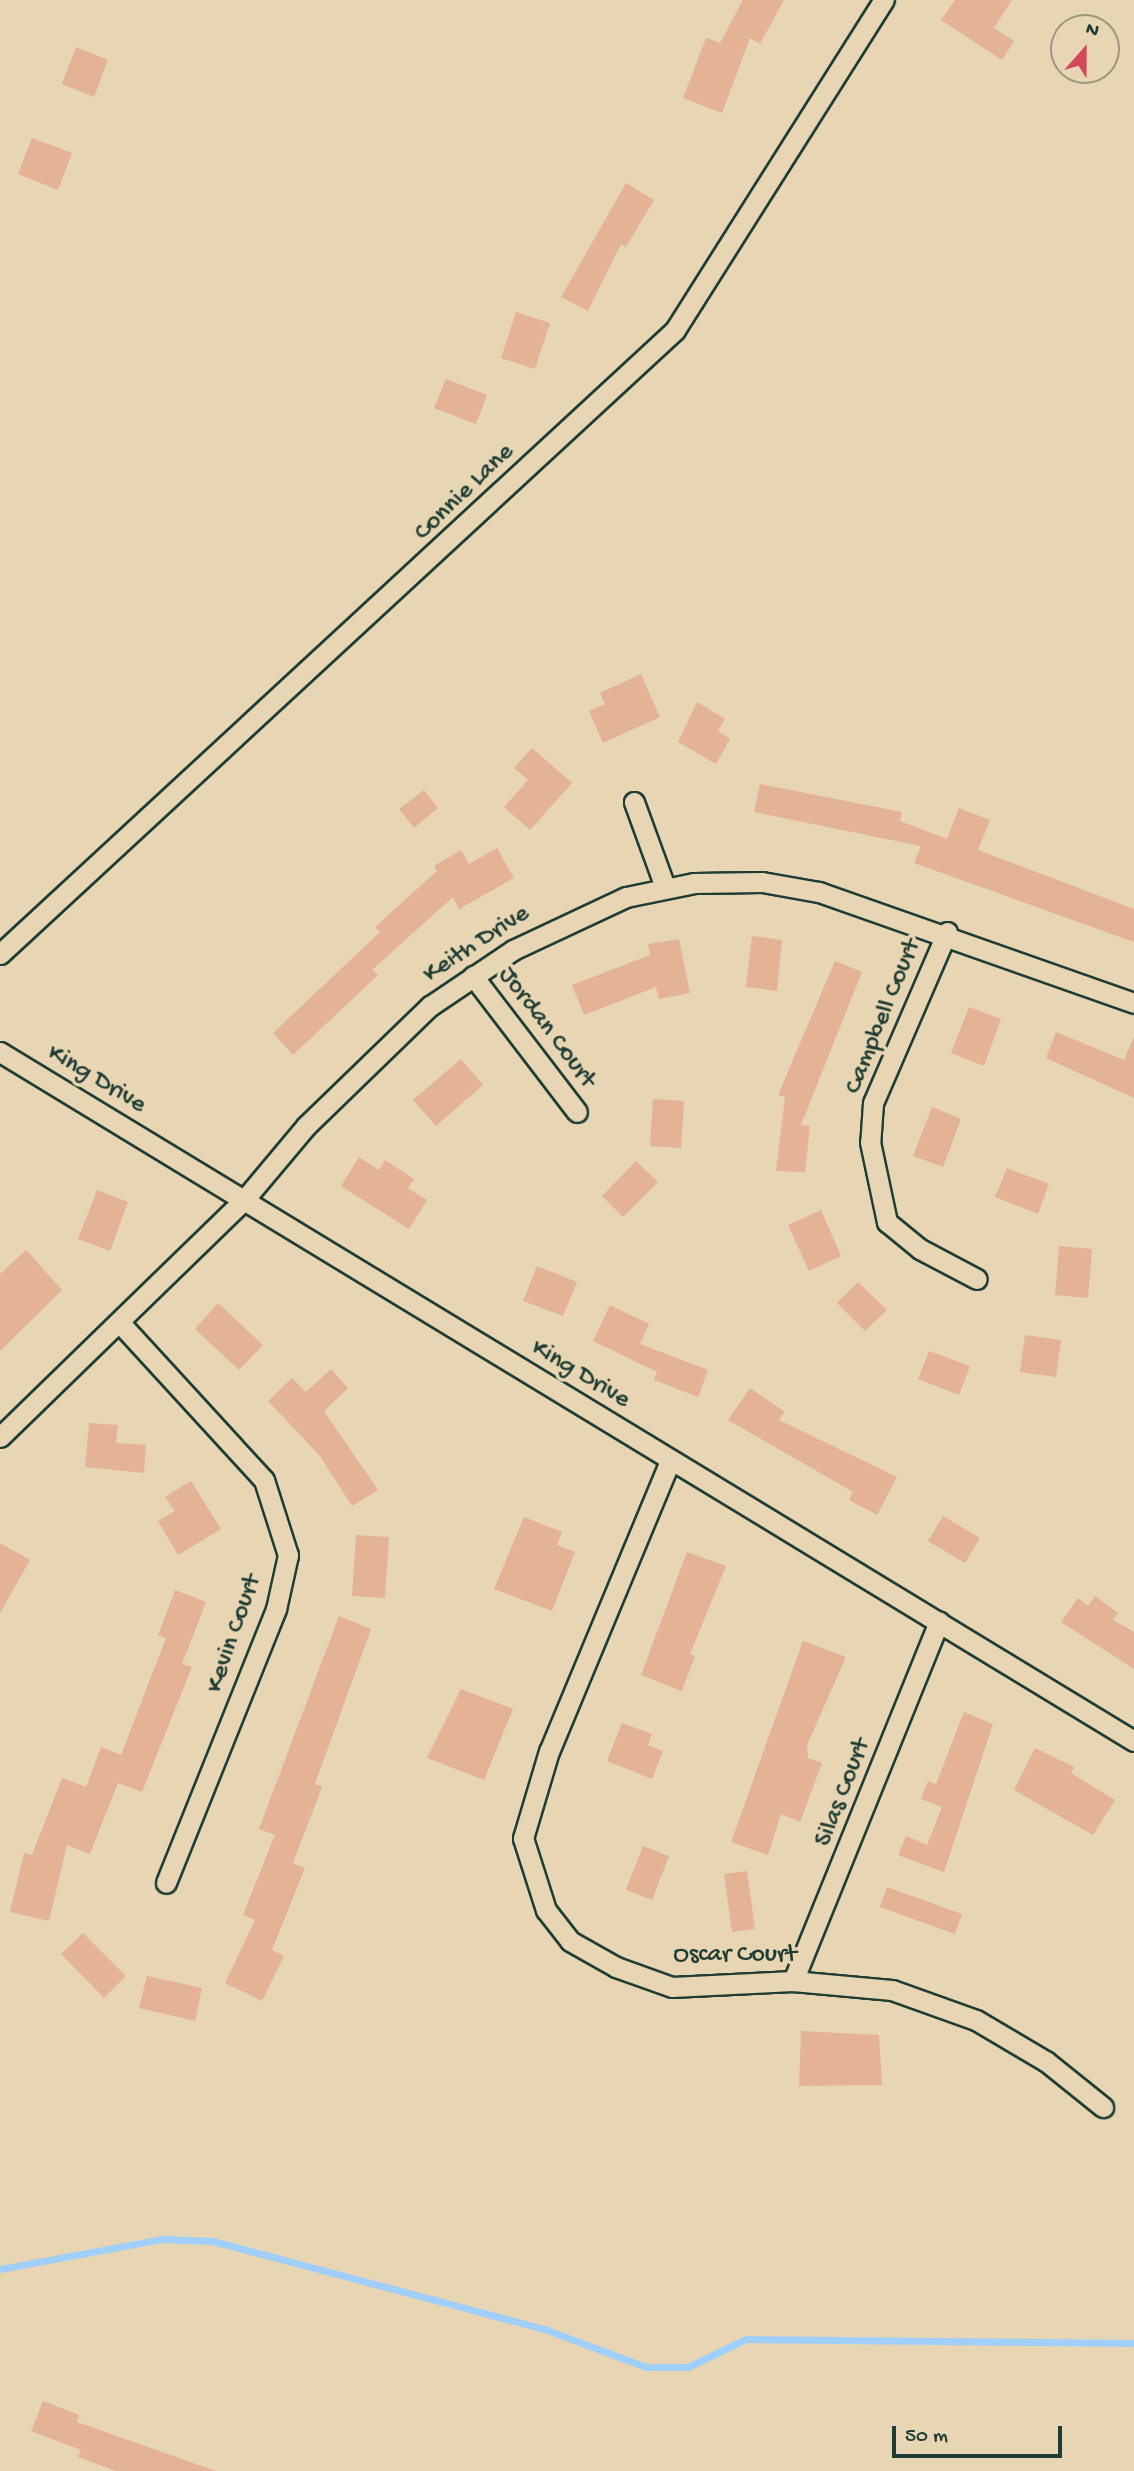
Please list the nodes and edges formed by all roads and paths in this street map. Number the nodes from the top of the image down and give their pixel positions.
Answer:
1 (884, 0) edge
2 (634, 802) dead end
3 (665, 887) junction
4 (947, 932) junction
5 (0, 954) edge
6 (473, 976) junction
7 (1134, 1003) edge
8 (0, 1052) edge
9 (577, 1112) dead end
10 (244, 1200) junction
11 (977, 1279) dead end
12 (120, 1323) junction
13 (0, 1437) edge
14 (670, 1461) junction
15 (939, 1622) junction
16 (1134, 1741) edge
17 (166, 1883) dead end
18 (793, 1981) junction
19 (1103, 2107) dead end

1 - 5 street, Connie Lane
2 - 3 street
3 - 4 street, Keith Drive
3 - 6 street, Keith Drive
4 - 7 street, Keith Drive
4 - 11 street, Campbell Court
6 - 9 street, Jordan Court
6 - 10 street, Keith Drive
8 - 10 street, King Drive
10 - 12 street, Keith Drive
10 - 14 street, King Drive
12 - 13 street, Keith Drive
12 - 17 street, Kevin Court
14 - 15 street, King Drive
14 - 18 street, Oscar Court
15 - 16 street, King Drive
15 - 18 street, Silas Court
18 - 19 street, Oscar Court

